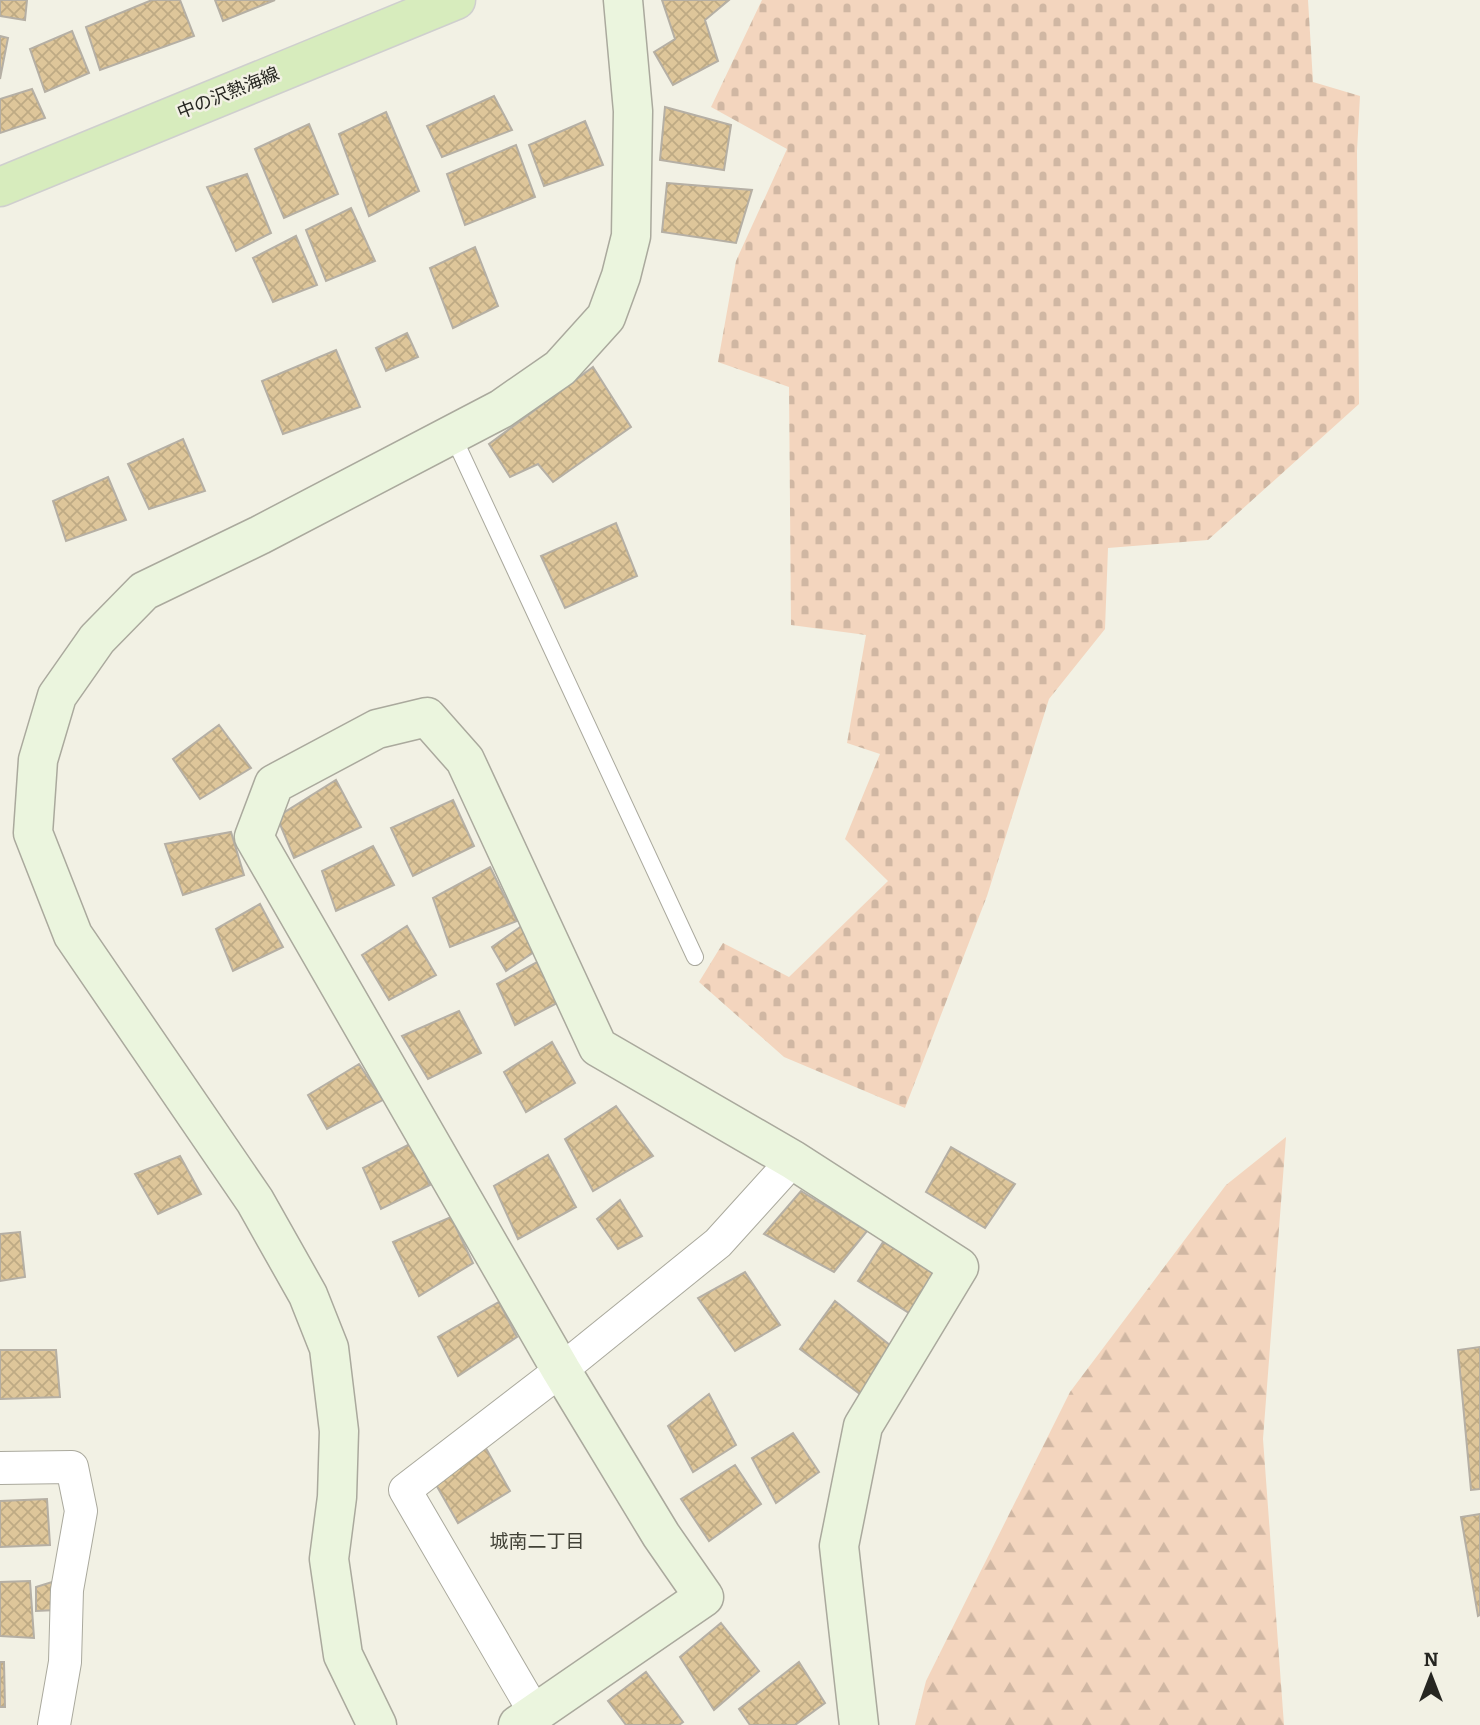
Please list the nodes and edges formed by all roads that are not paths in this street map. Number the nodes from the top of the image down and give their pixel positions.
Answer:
1 (456, 0) edge
2 (623, 0) edge
3 (0, 187) edge
4 (452, 434) junction
5 (695, 957) dead end
6 (793, 1160) junction
7 (561, 1370) junction
8 (0, 1468) edge
9 (526, 1719) edge
10 (54, 1725) edge
11 (377, 1725) edge
12 (859, 1725) edge

1 - 3 main road, 中の沢熱海線
2 - 4 street
4 - 5 lane
4 - 11 street
6 - 7 street
6 - 7 street
6 - 12 street
7 - 9 street
7 - 9 street
8 - 10 street

